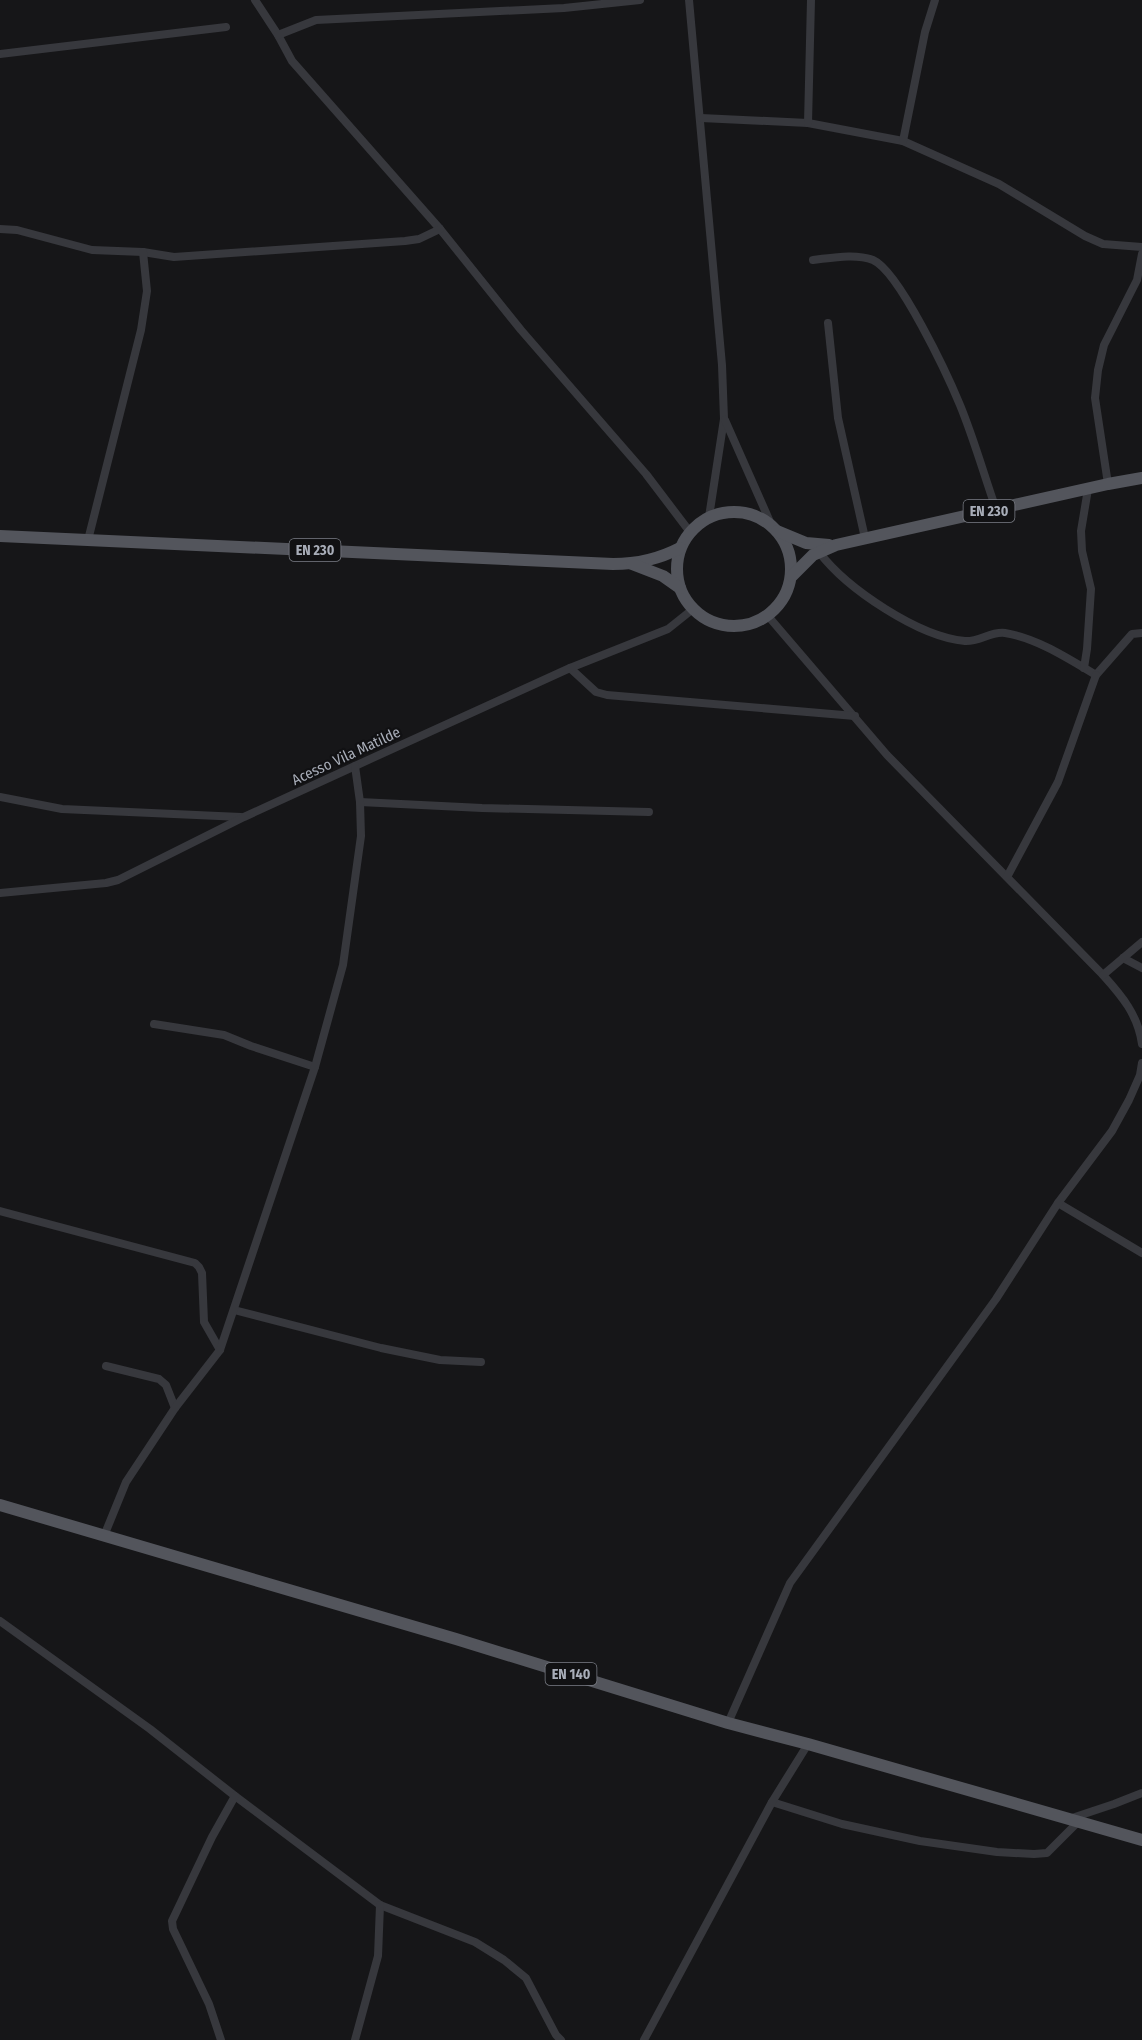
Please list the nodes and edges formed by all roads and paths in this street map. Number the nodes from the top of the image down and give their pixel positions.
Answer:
1 (255, 0) edge
2 (640, 0) edge
3 (689, 0) edge
4 (812, 0) edge
5 (935, 0) edge
6 (226, 27) dead end
7 (278, 35) junction
8 (0, 54) edge
9 (701, 118) junction
10 (808, 123) junction
11 (903, 141) junction
12 (0, 229) edge
13 (441, 229) junction
14 (1142, 247) edge
15 (143, 252) junction
16 (1142, 254) edge
17 (813, 260) dead end
18 (828, 323) dead end
19 (724, 419) junction
20 (1142, 478) edge
21 (1108, 484) junction
22 (1089, 489) junction
23 (996, 509) junction
24 (709, 517) junction
25 (773, 528) junction
26 (690, 532) junction
27 (0, 536) edge
28 (865, 538) junction
29 (88, 540) junction
30 (836, 545) junction
31 (680, 548) junction
32 (819, 552) junction
33 (630, 564) junction
34 (792, 576) junction
35 (680, 588) junction
36 (693, 609) junction
37 (768, 616) junction
38 (1142, 633) edge
39 (570, 668) junction
40 (1084, 668) junction
41 (1096, 675) junction
42 (855, 716) junction
43 (355, 766) junction
44 (0, 797) edge
45 (360, 802) junction
46 (649, 812) dead end
47 (244, 817) junction
48 (1007, 877) junction
49 (0, 893) edge
50 (1142, 942) edge
51 (1123, 958) junction
52 (1142, 968) edge
53 (1103, 975) junction
54 (154, 1024) dead end
55 (1142, 1044) edge
56 (1142, 1063) edge
57 (315, 1067) junction
58 (1058, 1203) junction
59 (0, 1211) edge
60 (1142, 1253) edge
61 (234, 1310) junction
62 (220, 1350) junction
63 (481, 1362) dead end
64 (106, 1366) dead end
65 (175, 1408) junction
66 (0, 1505) edge
67 (104, 1536) junction
68 (0, 1621) edge
69 (728, 1723) junction
70 (808, 1744) junction
71 (1142, 1793) edge
72 (235, 1796) junction
73 (772, 1802) junction
74 (1073, 1821) junction
75 (1142, 1840) edge
76 (380, 1905) junction
77 (221, 2040) edge
78 (356, 2040) edge
79 (561, 2040) edge
80 (644, 2040) edge

1 - 7 street
2 - 7 street
3 - 9 street
4 - 10 street
5 - 11 street
6 - 8 street
7 - 13 street
9 - 10 street
9 - 19 street
10 - 11 street
11 - 14 street
12 - 15 street
13 - 15 street
13 - 26 street
15 - 29 street
16 - 21 street
17 - 23 street
18 - 28 street
19 - 24 street
19 - 25 street
20 - 21 main road, EN 230
21 - 22 main road, EN 230
22 - 23 main road, EN 230
22 - 40 street
23 - 28 main road, EN 230
24 - 25 main road
24 - 26 main road
25 - 30 main road, EN 230
25 - 34 main road
26 - 31 main road
27 - 29 main road, EN 230
28 - 30 main road, EN 230
29 - 33 main road, EN 230
30 - 32 main road, EN 230
31 - 33 main road, EN 230
31 - 35 main road
32 - 34 main road, EN 230
32 - 40 street
33 - 35 main road, EN 230
34 - 37 main road
35 - 36 main road
36 - 37 main road
36 - 39 street, Acesso Vila Matilde
37 - 42 street
38 - 41 street
39 - 42 street
39 - 43 street, Acesso Vila Matilde
40 - 41 street
41 - 48 street
42 - 48 street
43 - 45 street
43 - 47 street, Acesso Vila Matilde
44 - 47 street
45 - 46 street
45 - 57 street
47 - 49 street, Acesso Vila Matilde
48 - 53 street
50 - 51 street
51 - 52 street
51 - 53 street
53 - 55 street
54 - 57 street
56 - 58 street
57 - 61 street
58 - 60 street
58 - 69 street
59 - 62 street
61 - 62 street
61 - 63 street
62 - 65 street
64 - 65 street
65 - 67 street
66 - 67 main road, EN 140
67 - 69 main road, EN 140
68 - 72 street
69 - 70 main road, EN 140
70 - 73 street
70 - 74 main road, EN 140
71 - 74 street
72 - 76 street
72 - 77 street
73 - 74 street
73 - 80 street
74 - 75 main road, EN 140
76 - 78 street
76 - 79 street

